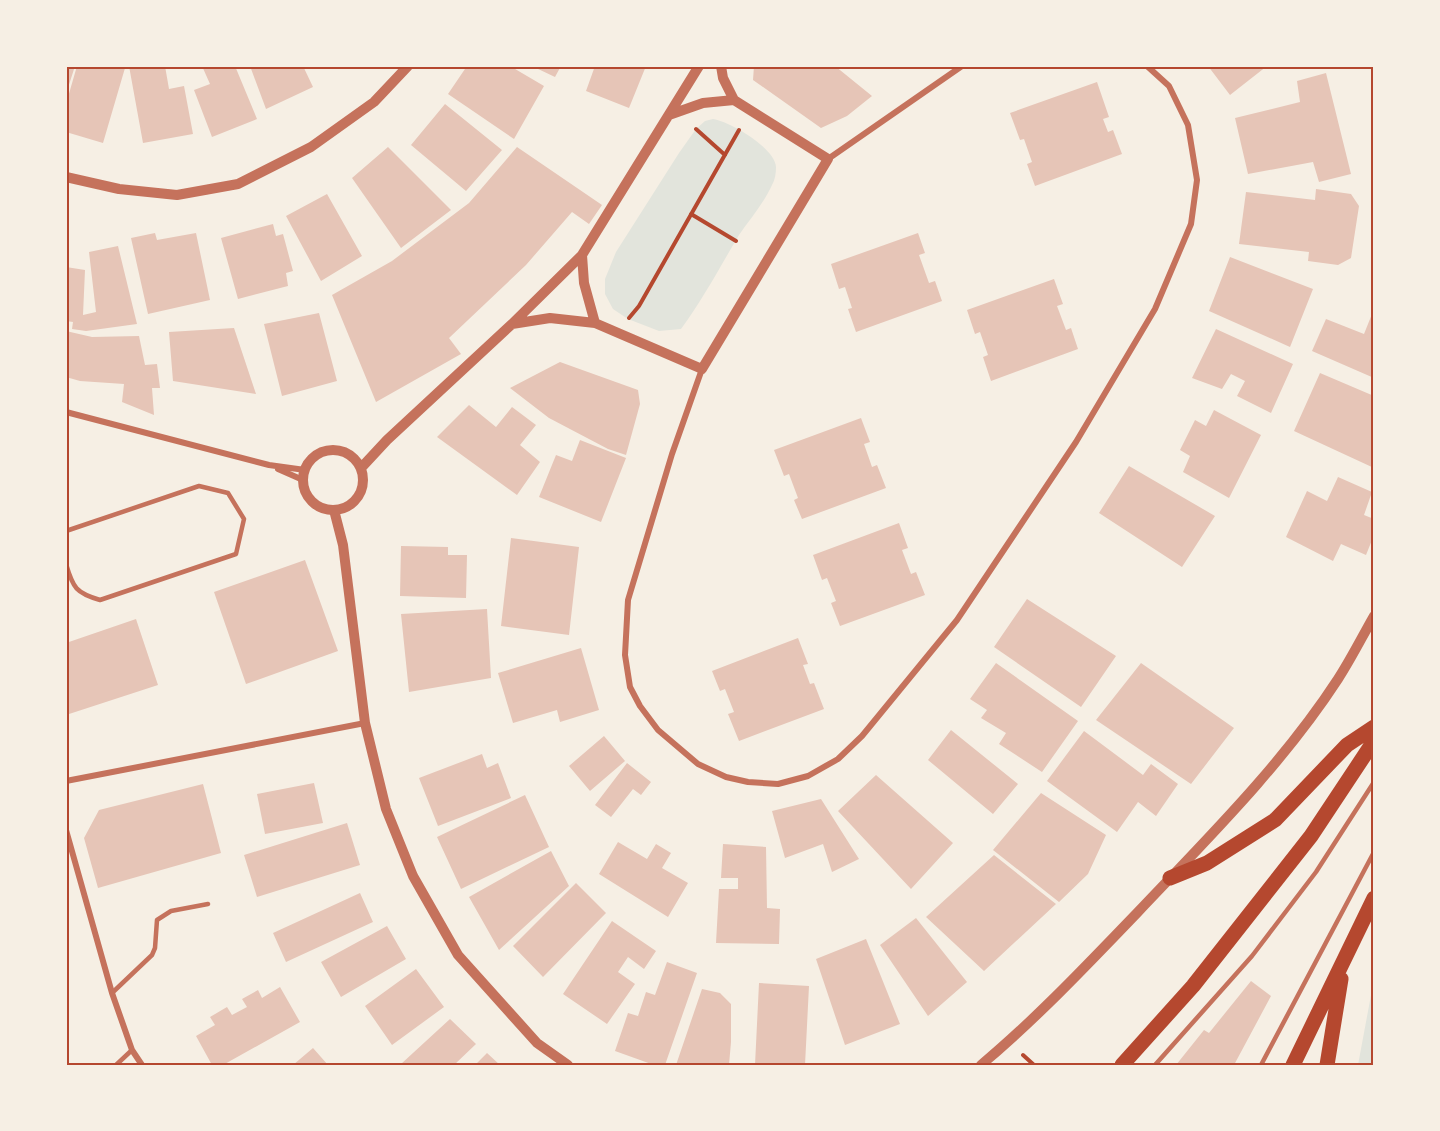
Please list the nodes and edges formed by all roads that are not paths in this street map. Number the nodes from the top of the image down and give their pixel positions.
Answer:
1 (408, 66) edge
2 (699, 66) edge
3 (721, 66) edge
4 (963, 66) edge
5 (1147, 66) edge
6 (734, 100) junction
7 (669, 115) junction
8 (828, 159) junction
9 (66, 177) edge
10 (582, 255) junction
11 (596, 323) junction
12 (512, 324) junction
13 (702, 369) junction
14 (66, 412) edge
15 (359, 463) junction
16 (304, 475) junction
17 (338, 509) junction
18 (66, 531) edge
19 (66, 564) edge
20 (1374, 616) edge
21 (365, 723) junction
22 (1374, 727) edge
23 (1374, 741) edge
24 (66, 781) edge
25 (1374, 782) edge
26 (66, 830) edge
27 (1374, 852) edge
28 (1170, 878) junction
29 (1374, 898) edge
30 (208, 904) dead end
31 (1344, 961) junction
32 (112, 993) junction
33 (132, 1050) junction
34 (116, 1065) edge
35 (142, 1065) edge
36 (568, 1065) edge
37 (981, 1065) edge
38 (1122, 1065) edge
39 (1155, 1065) edge
40 (1261, 1065) edge
41 (1293, 1065) edge
42 (1327, 1065) edge

1 - 9 street
2 - 7 street
3 - 6 street
4 - 8 street
5 - 13 street
6 - 7 street
6 - 8 street
7 - 10 street
8 - 13 street
10 - 11 street
10 - 12 street
11 - 12 street
11 - 13 street
12 - 15 street
14 - 16 street
15 - 16 street
15 - 17 street
16 - 17 street
17 - 21 street
18 - 19 lane
20 - 28 street
21 - 24 street
21 - 36 street
22 - 28 main road
23 - 38 main road
25 - 39 lane
26 - 32 street
27 - 40 lane
28 - 37 street
29 - 31 main road
30 - 32 lane
31 - 41 main road
31 - 42 main road
32 - 33 street
33 - 34 lane
33 - 35 street

